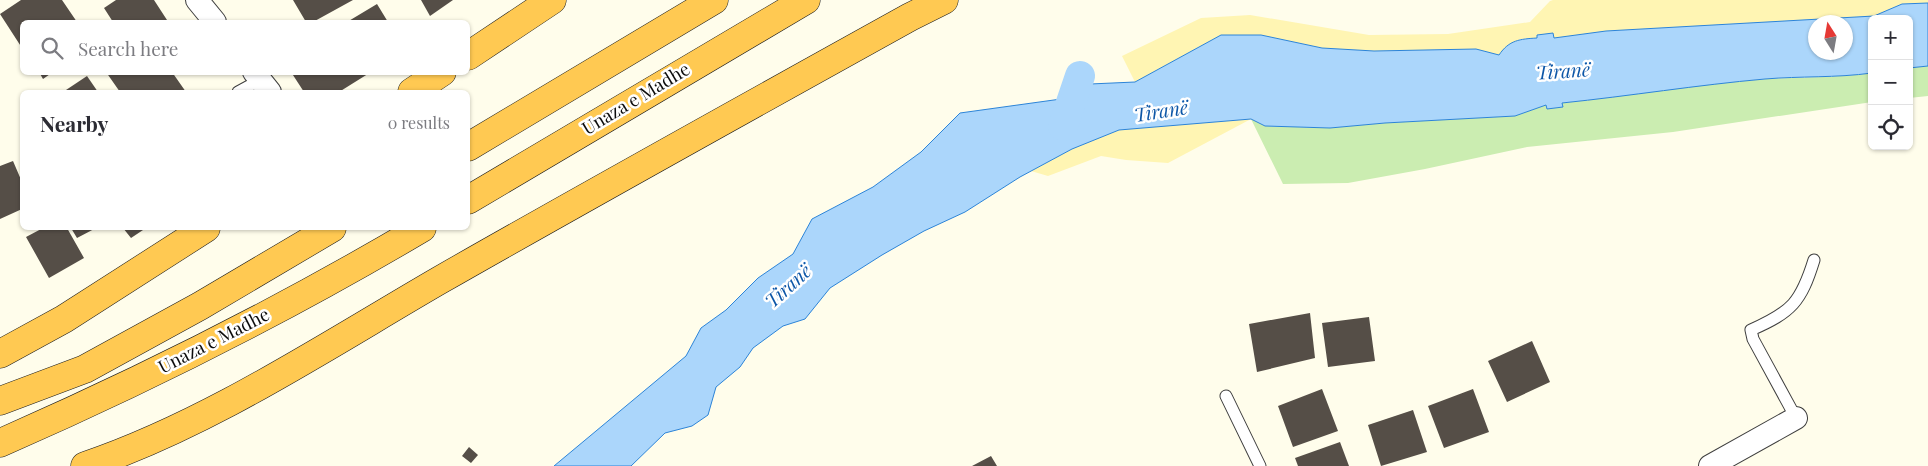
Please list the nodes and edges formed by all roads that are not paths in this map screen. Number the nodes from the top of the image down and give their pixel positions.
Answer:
1 (197, 0) edge
2 (552, 0) edge
3 (714, 0) edge
4 (806, 0) edge
5 (944, 0) edge
6 (213, 20) edge
7 (470, 55) edge
8 (438, 75) edge
9 (261, 82) edge
10 (243, 90) edge
11 (415, 90) edge
12 (470, 146) edge
13 (470, 199) edge
14 (203, 230) edge
15 (329, 230) edge
16 (418, 230) edge
17 (1814, 260) dead end
18 (0, 354) edge
19 (1226, 396) dead end
20 (0, 401) edge
21 (1796, 418) joint
22 (0, 443) edge
23 (85, 466) edge
24 (1260, 466) edge
25 (1710, 466) edge

1 - 6 street
2 - 7 highway
3 - 12 highway
4 - 13 highway, Unaza e Madhe
5 - 23 highway
8 - 11 highway
9 - 10 lane
14 - 18 highway
15 - 20 highway, Unaza e Madhe
16 - 22 highway, Unaza e Madhe
17 - 21 lane
19 - 24 lane
21 - 25 street

